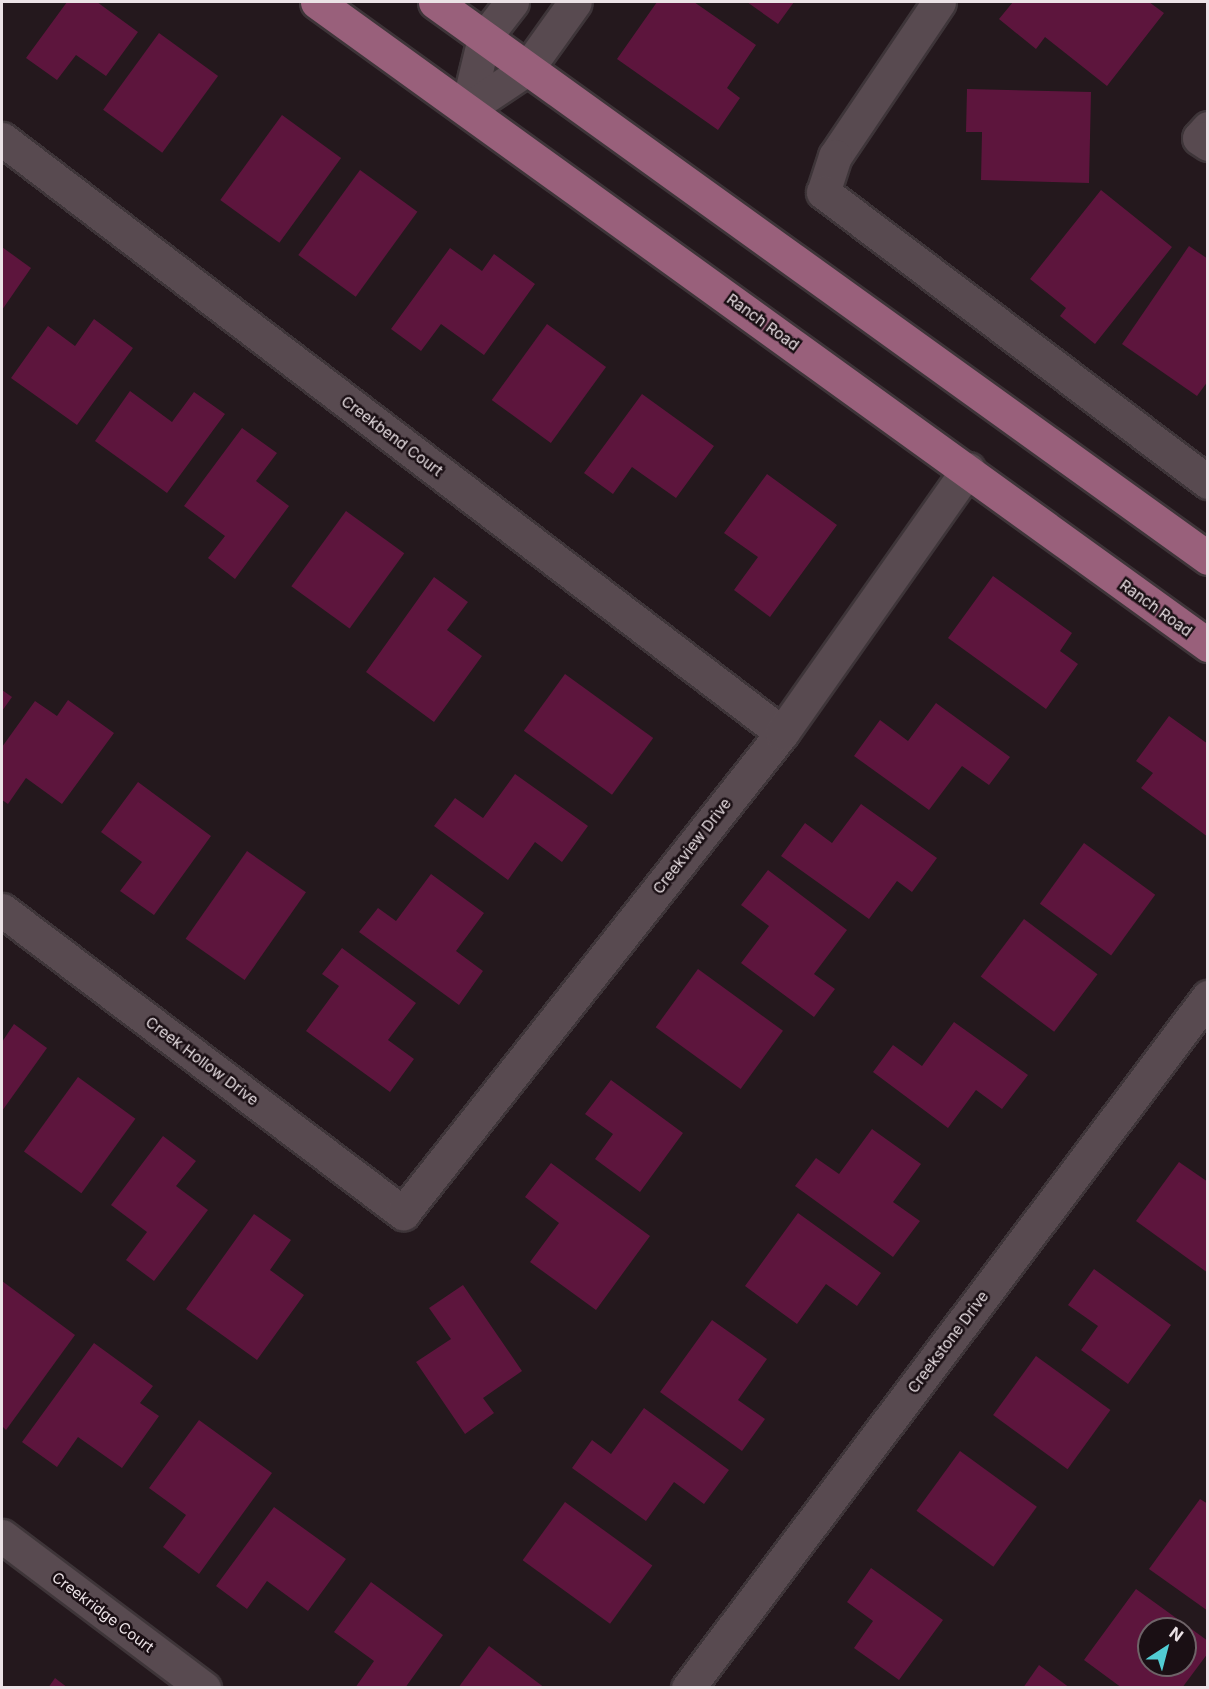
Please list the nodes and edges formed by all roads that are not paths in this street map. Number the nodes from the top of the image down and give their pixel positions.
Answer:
1 (317, 2) edge
2 (435, 2) edge
3 (512, 2) edge
4 (575, 2) edge
5 (939, 2) edge
6 (484, 38) junction
7 (527, 69) junction
8 (467, 109) junction
9 (2, 139) edge
10 (968, 469) junction
11 (1208, 482) edge
12 (1208, 558) edge
13 (1208, 645) edge
14 (782, 733) junction
15 (2, 910) edge
16 (1208, 997) edge
17 (403, 1213) joint
18 (2, 1536) edge
19 (204, 1688) edge
20 (688, 1688) edge

1 - 8 main road, Ranch Road
2 - 6 main road
3 - 6 street
4 - 7 street
5 - 11 street
6 - 7 main road
6 - 8 street
7 - 8 street
7 - 12 main road
8 - 10 main road, Ranch Road
9 - 14 street, Creekbend Court
10 - 13 main road, Ranch Road
10 - 14 street, Creekview Drive
14 - 17 street, Creekview Drive
15 - 17 street, Creek Hollow Drive
16 - 20 street, Creekstone Drive
18 - 19 street, Creekridge Court

